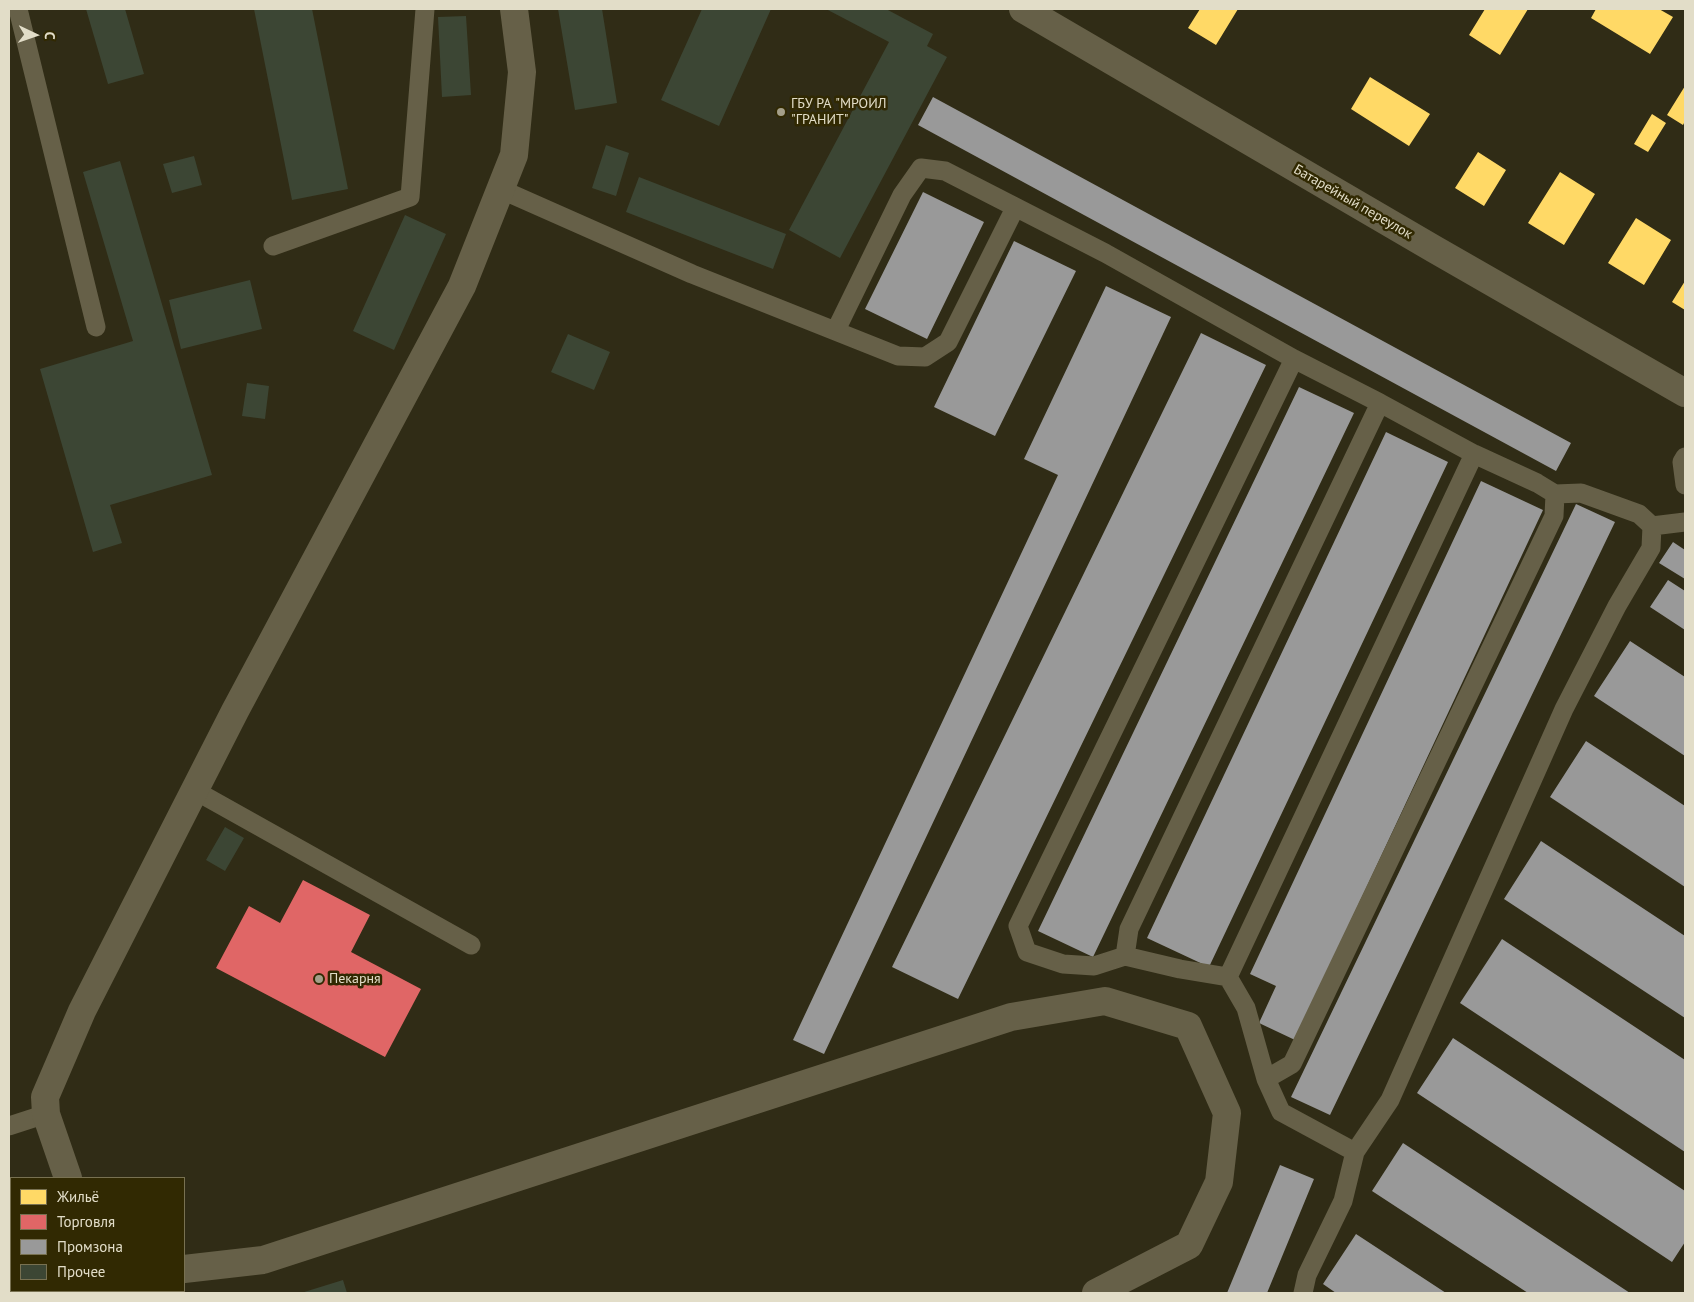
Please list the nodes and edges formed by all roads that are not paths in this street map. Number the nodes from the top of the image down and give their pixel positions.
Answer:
1 (18, 9) edge
2 (424, 9) edge
3 (514, 9) edge
4 (1023, 9) edge
5 (500, 188) junction
6 (1016, 208) junction
7 (273, 246) dead end
8 (96, 327) dead end
9 (836, 330) junction
10 (1294, 359) junction
11 (1685, 393) edge
12 (1380, 403) junction
13 (1474, 454) junction
14 (1685, 457) edge
15 (1685, 485) edge
16 (1555, 494) junction
17 (1685, 522) edge
18 (1652, 526) junction
19 (194, 790) junction
20 (471, 945) dead end
21 (1125, 956) junction
22 (1228, 977) junction
23 (1266, 1079) junction
24 (46, 1114) junction
25 (9, 1126) edge
26 (1354, 1152) junction
27 (68, 1177) edge
28 (185, 1269) edge
29 (1096, 1293) edge
30 (1303, 1293) edge

1 - 8 lane
2 - 7 lane
3 - 5 street
4 - 11 street, Батарейный переулок
5 - 9 lane
5 - 19 street
6 - 9 lane
6 - 9 lane
6 - 10 lane
10 - 12 lane
10 - 21 lane
12 - 13 lane
12 - 21 lane
13 - 16 lane
13 - 22 lane
14 - 15 lane
16 - 18 lane
16 - 23 lane
17 - 18 lane
18 - 26 lane
19 - 20 lane
19 - 24 street
21 - 22 lane
22 - 23 lane
23 - 26 lane
24 - 25 lane
24 - 27 street
26 - 30 lane
28 - 29 street

